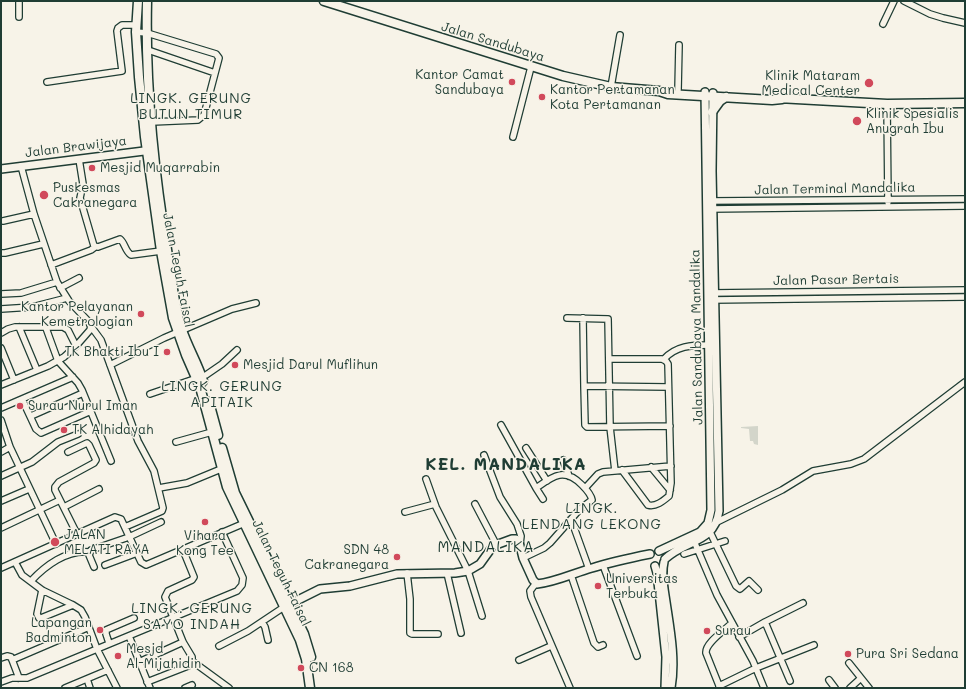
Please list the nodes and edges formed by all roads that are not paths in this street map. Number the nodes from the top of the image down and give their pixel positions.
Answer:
1 (19, 1) edge
2 (138, 1) edge
3 (147, 1) edge
4 (324, 1) edge
5 (894, 1) edge
6 (904, 1) edge
7 (335, 3) edge
8 (19, 17) dead end
9 (965, 23) edge
10 (883, 24) dead end
11 (137, 29) junction
12 (147, 33) junction
13 (620, 35) dead end
14 (679, 45) dead end
15 (148, 50) junction
16 (531, 66) junction
17 (215, 73) junction
18 (139, 78) junction
19 (149, 78) junction
20 (47, 82) dead end
21 (611, 87) junction
22 (678, 90) junction
23 (659, 91) junction
24 (709, 94) junction
25 (726, 97) junction
26 (782, 99) junction
27 (965, 103) edge
28 (887, 104) junction
29 (712, 112) junction
30 (152, 122) junction
31 (513, 137) dead end
32 (150, 150) junction
33 (79, 159) junction
34 (21, 166) junction
35 (1, 169) edge
36 (965, 199) edge
37 (888, 200) junction
38 (709, 205) junction
39 (888, 206) junction
40 (965, 206) edge
41 (34, 214) junction
42 (3, 221) dead end
43 (43, 244) junction
44 (96, 247) junction
45 (161, 251) junction
46 (1, 253) edge
47 (50, 265) junction
48 (79, 278) dead end
49 (59, 285) junction
50 (965, 290) edge
51 (1, 294) edge
52 (711, 297) junction
53 (965, 297) edge
54 (67, 298) junction
55 (256, 303) dead end
56 (1, 309) edge
57 (567, 318) dead end
58 (583, 318) junction
59 (90, 325) junction
60 (19, 327) junction
61 (46, 328) junction
62 (180, 332) junction
63 (1, 333) edge
64 (708, 345) junction
65 (76, 346) junction
66 (1, 348) edge
67 (237, 350) dead end
68 (609, 359) junction
69 (664, 360) junction
70 (58, 361) junction
71 (110, 365) junction
72 (37, 370) junction
73 (72, 377) junction
74 (199, 377) junction
75 (14, 380) junction
76 (965, 382) edge
77 (1, 385) edge
78 (584, 386) junction
79 (610, 386) junction
80 (668, 387) junction
81 (83, 393) junction
82 (150, 394) dead end
83 (22, 399) junction
84 (1, 408) edge
85 (91, 411) junction
86 (31, 416) junction
87 (1, 420) edge
88 (714, 422) junction
89 (501, 425) dead end
90 (670, 426) junction
91 (610, 427) junction
92 (212, 432) junction
93 (78, 434) dead end
94 (176, 442) dead end
95 (10, 447) junction
96 (526, 448) dead end
97 (1, 452) edge
98 (68, 452) dead end
99 (484, 455) dead end
100 (563, 460) dead end
101 (111, 461) dead end
102 (671, 466) junction
103 (19, 468) junction
104 (651, 468) junction
105 (222, 469) junction
106 (622, 470) junction
107 (615, 471) junction
108 (1, 476) edge
109 (569, 476) junction
110 (426, 479) dead end
111 (547, 481) junction
112 (715, 482) junction
113 (587, 486) dead end
114 (159, 488) junction
115 (536, 488) junction
116 (30, 489) junction
117 (99, 489) dead end
118 (670, 490) junction
119 (544, 499) dead end
120 (60, 500) junction
121 (1, 501) edge
122 (435, 504) junction
123 (475, 504) dead end
124 (64, 507) junction
125 (39, 510) junction
126 (405, 512) dead end
127 (571, 519) junction
128 (161, 522) dead end
129 (246, 522) junction
130 (717, 522) junction
131 (125, 527) junction
132 (1, 528) edge
133 (222, 532) junction
134 (710, 532) junction
135 (77, 534) junction
136 (129, 536) junction
137 (694, 541) junction
138 (725, 541) dead end
139 (56, 544) junction
140 (496, 544) junction
141 (520, 544) junction
142 (718, 546) junction
143 (183, 550) junction
144 (659, 551) junction
145 (90, 552) junction
146 (699, 552) junction
147 (137, 553) junction
148 (650, 554) junction
149 (684, 554) dead end
150 (523, 558) junction
151 (664, 560) junction
152 (15, 562) junction
153 (105, 565) dead end
154 (603, 565) junction
155 (655, 566) junction
156 (94, 567) dead end
157 (1, 568) edge
158 (589, 569) junction
159 (468, 571) junction
160 (407, 573) junction
161 (447, 573) junction
162 (571, 576) junction
163 (30, 581) junction
164 (536, 583) junction
165 (42, 590) junction
166 (758, 590) dead end
167 (803, 603) dead end
168 (73, 605) junction
169 (287, 605) junction
170 (482, 616) dead end
171 (173, 617) junction
172 (134, 618) dead end
173 (262, 622) junction
174 (765, 622) junction
175 (732, 623) junction
176 (89, 627) junction
177 (461, 633) dead end
178 (438, 634) dead end
179 (129, 636) junction
180 (739, 637) junction
181 (268, 640) dead end
182 (183, 642) junction
183 (109, 643) junction
184 (604, 645) dead end
185 (814, 645) dead end
186 (219, 646) dead end
187 (551, 646) junction
188 (98, 649) junction
189 (637, 656) dead end
190 (1, 658) edge
191 (780, 658) junction
192 (12, 659) junction
193 (519, 660) dead end
194 (192, 661) junction
195 (139, 662) junction
196 (849, 663) dead end
197 (756, 668) junction
198 (108, 670) junction
199 (20, 678) junction
200 (861, 678) junction
201 (87, 679) junction
202 (829, 680) dead end
203 (790, 681) dead end
204 (1, 682) edge
205 (147, 682) junction
206 (192, 685) dead end
207 (719, 687) edge
208 (65, 688) edge
209 (90, 688) edge
210 (117, 688) edge
211 (150, 688) edge
212 (186, 688) edge
213 (229, 688) edge
214 (310, 688) edge
215 (315, 688) edge
216 (570, 688) edge
217 (665, 688) edge
218 (671, 688) edge
219 (764, 688) edge
220 (835, 688) edge
221 (850, 688) edge
222 (868, 688) edge

1 - 8 street
2 - 11 highway, Jalan Teguh Faisal
3 - 12 highway, Jalan Teguh Faisal
4 - 7 highway, Jalan Sandubaya
5 - 10 street
6 - 9 street
7 - 16 highway, Jalan Sandubaya
11 - 12 street
11 - 18 highway, Jalan Teguh Faisal
11 - 20 street
12 - 15 highway, Jalan Teguh Faisal
12 - 17 street
13 - 21 street
14 - 22 street
15 - 17 street
15 - 19 highway, Jalan Teguh Faisal
16 - 21 highway, Jalan Sandubaya
16 - 31 street
17 - 30 street
18 - 19 highway
18 - 32 highway, Jalan Teguh Faisal
19 - 30 highway, Jalan Teguh Faisal
21 - 23 highway, Jalan Sandubaya
22 - 23 highway, Jalan Sandubaya
22 - 24 highway, Jalan Sandubaya
23 - 24 highway, Jalan Sandubaya
24 - 25 highway, Jalan Sandubaya
24 - 26 highway, Jalan Sandubaya
24 - 29 main road
24 - 38 main road, Jalan Sandubaya Mandalika
25 - 26 highway, Jalan Sandubaya
25 - 29 highway
26 - 28 highway, Jalan Sandubaya
27 - 28 highway, Jalan Sandubaya
28 - 37 street
29 - 38 main road
30 - 32 highway, Jalan Teguh Faisal
32 - 33 main road, Jalan Brawijaya
32 - 45 highway, Jalan Teguh Faisal
32 - 62 highway, Jalan Teguh Faisal
33 - 34 main road, Jalan Brawijaya
33 - 44 street
34 - 35 main road, Jalan Brawijaya
34 - 41 street
36 - 37 street, Jalan Terminal Mandalika
37 - 38 street, Jalan Terminal Mandalika
37 - 39 street
38 - 39 street
38 - 52 main road, Jalan Sandubaya Mandalika
39 - 40 street
41 - 42 street
41 - 43 street
43 - 46 street
43 - 47 street
44 - 45 street
44 - 47 street
45 - 62 highway, Jalan Teguh Faisal
47 - 49 street
48 - 49 street
49 - 51 street
49 - 54 street
50 - 52 street, Jalan Pasar Bertais
52 - 53 street
52 - 64 main road, Jalan Sandubaya Mandalika
52 - 88 main road
54 - 56 street
54 - 59 street
55 - 62 street
57 - 58 street
58 - 68 street
58 - 78 street
59 - 65 street
59 - 71 street
60 - 61 street
60 - 63 street
60 - 72 street
61 - 65 street
61 - 70 street
62 - 71 street
62 - 74 highway, Jalan Teguh Faisal
64 - 69 street
64 - 88 main road, Jalan Sandubaya Mandalika
65 - 70 street
66 - 75 street
67 - 74 street
68 - 69 street
68 - 79 street
69 - 80 street
70 - 72 street
70 - 73 street
71 - 114 street
72 - 75 street
73 - 81 street
73 - 83 street
74 - 82 street
74 - 92 highway, Jalan Teguh Faisal
74 - 129 highway, Jalan Teguh Faisal
75 - 77 street
76 - 130 street
78 - 79 street
78 - 91 street
79 - 80 street
79 - 91 street
80 - 90 street
81 - 85 street
81 - 86 street
83 - 84 street
83 - 86 street
85 - 86 street
85 - 101 street
87 - 95 street
88 - 112 main road, Jalan Sandubaya Mandalika
89 - 115 street
90 - 91 street
90 - 102 street
91 - 107 street
92 - 94 street
92 - 105 highway, Jalan Teguh Faisal
93 - 103 street
95 - 97 street
95 - 103 street
96 - 111 street
98 - 120 street
99 - 141 street
100 - 109 street
102 - 104 street
102 - 118 street
103 - 108 street
103 - 116 street
104 - 106 street
104 - 118 street
105 - 114 street
105 - 129 highway, Jalan Teguh Faisal
106 - 107 street
106 - 118 street
107 - 113 street
109 - 111 street
109 - 127 street
110 - 122 street
111 - 115 street
112 - 130 main road
112 - 144 main road, Jalan Sandubaya Mandalika
114 - 131 street
115 - 119 street
116 - 121 street
116 - 125 street
117 - 124 street
120 - 124 street
120 - 125 street
122 - 126 street
122 - 159 street
123 - 140 street
124 - 135 street
125 - 132 street
125 - 139 street
127 - 150 street
127 - 158 street
128 - 136 street
129 - 133 street
129 - 169 highway, Jalan Teguh Faisal
130 - 134 main road
131 - 135 street
131 - 136 street
133 - 143 street
133 - 171 street
134 - 137 main road
134 - 142 street
135 - 139 street
136 - 145 street
136 - 147 street
137 - 146 street
137 - 151 main road
138 - 142 street
139 - 152 street
140 - 141 main road
140 - 159 main road
141 - 150 main road
142 - 146 street
142 - 166 street
143 - 147 street
143 - 171 street
144 - 148 main road
144 - 151 main road
145 - 156 street
145 - 163 street
146 - 149 street
146 - 175 street
147 - 153 street
148 - 154 main road
148 - 155 main road
150 - 164 main road
151 - 155 main road
151 - 218 main road
152 - 157 street
152 - 163 street
154 - 158 main road
154 - 189 street
155 - 217 main road
158 - 162 main road
159 - 161 main road
159 - 170 street
160 - 161 main road
160 - 169 main road
160 - 178 street
161 - 177 street
162 - 164 main road
162 - 184 street
163 - 165 street
164 - 187 street
165 - 168 street
165 - 168 street
167 - 174 street
168 - 176 street
169 - 173 street
169 - 214 highway, Jalan Teguh Faisal
169 - 215 highway, Jalan Teguh Faisal
171 - 179 street
171 - 182 street
172 - 183 street
173 - 181 street
173 - 186 street
174 - 180 street
174 - 191 street
175 - 180 street
175 - 207 street
176 - 188 street
176 - 192 street
179 - 183 street
179 - 195 street
180 - 197 street
182 - 194 street
182 - 195 street
183 - 188 street
185 - 191 street
187 - 193 street
187 - 216 street
188 - 198 street
188 - 199 street
190 - 192 street
191 - 197 street
191 - 203 street
192 - 199 street
194 - 205 street
194 - 213 street
195 - 205 street
196 - 200 street
197 - 207 street
197 - 219 street
198 - 201 street
198 - 210 street
199 - 204 street
200 - 221 street
200 - 222 street
201 - 208 street
201 - 209 street
202 - 220 street
205 - 211 street
206 - 212 street

